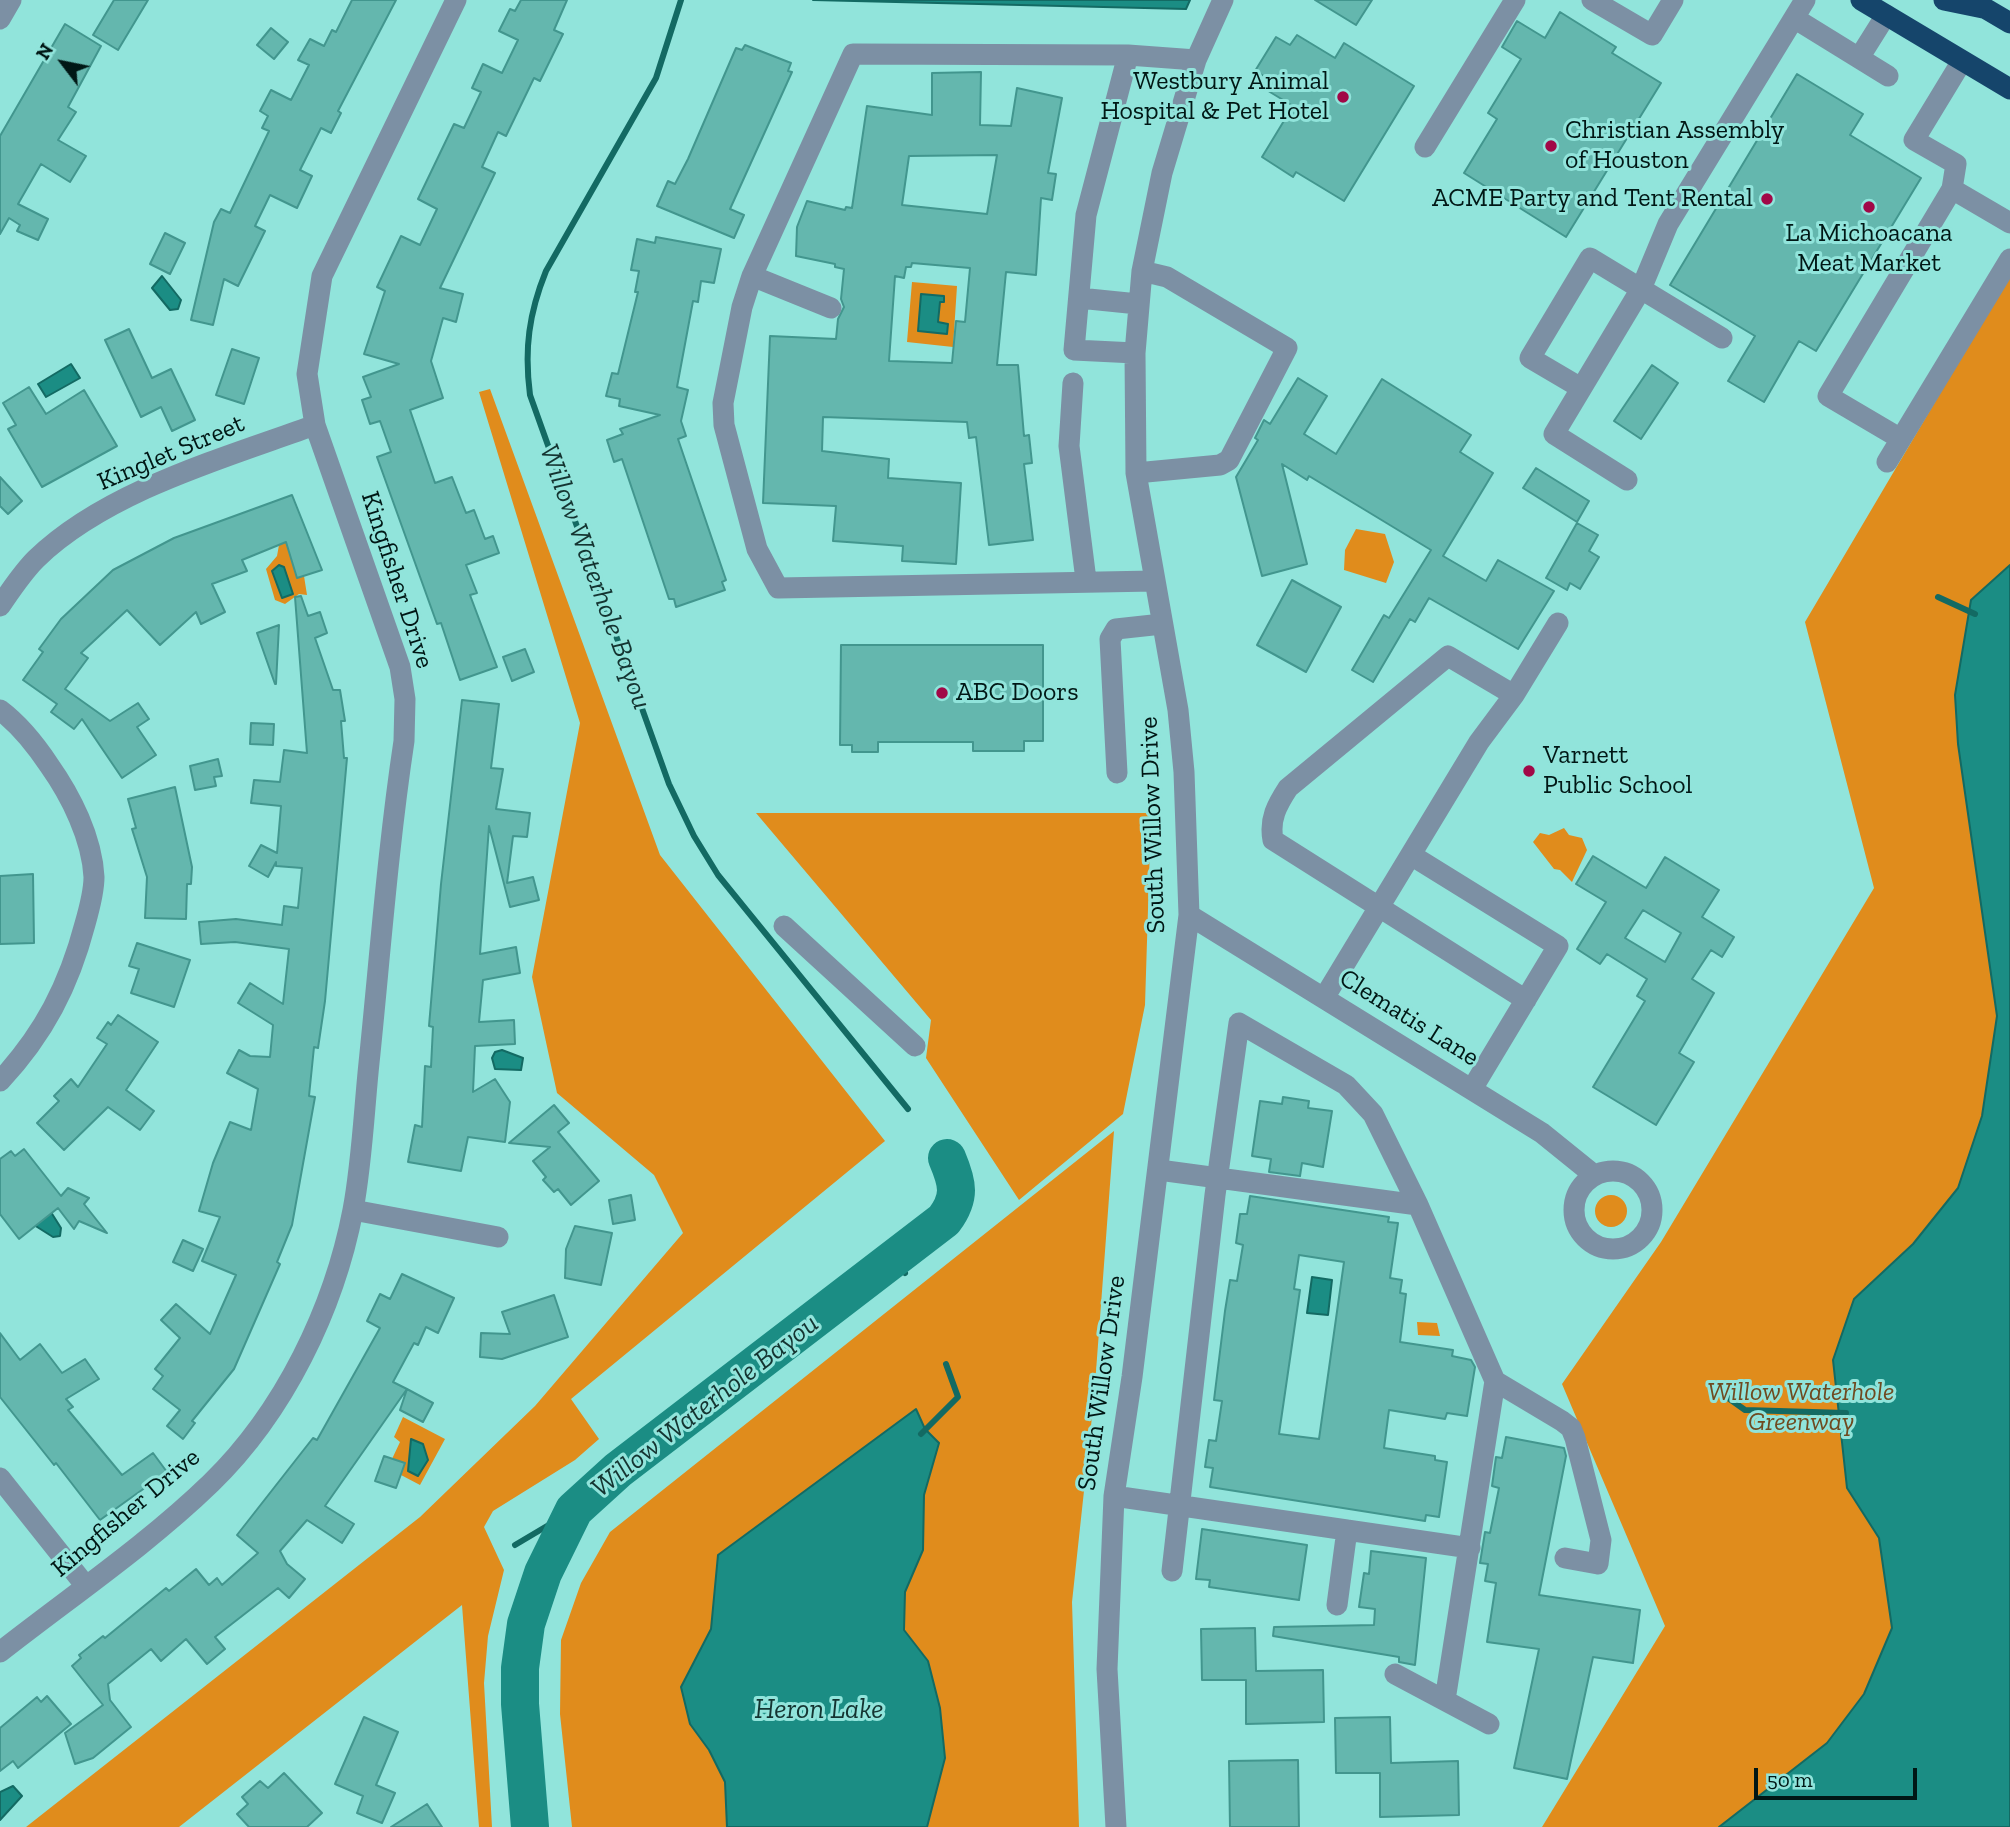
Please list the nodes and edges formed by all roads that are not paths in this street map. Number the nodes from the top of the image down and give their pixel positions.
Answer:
1 (11, 0) edge
2 (456, 0) edge
3 (1223, 0) edge
4 (1515, 0) edge
5 (1592, 0) edge
6 (1673, 0) edge
7 (1861, 0) edge
8 (1944, 0) edge
9 (1978, 4) edge
10 (1800, 9) edge
11 (1886, 15) junction
12 (0, 19) edge
13 (2010, 23) edge
14 (1128, 55) junction
15 (1859, 58) junction
16 (1196, 60) junction
17 (1962, 61) junction
18 (1888, 76) dead end
19 (2010, 89) edge
20 (1425, 147) dead end
21 (1952, 188) junction
22 (2010, 223) edge
23 (2010, 259) edge
24 (1142, 271) junction
25 (752, 276) junction
26 (1642, 289) junction
27 (1079, 298) junction
28 (1138, 304) junction
29 (831, 308) dead end
30 (1721, 338) dead end
31 (1135, 353) junction
32 (1073, 383) dead end
33 (1581, 388) junction
34 (314, 425) junction
35 (1902, 439) junction
36 (1887, 462) dead end
37 (1136, 473) junction
38 (1627, 480) dead end
39 (1086, 580) junction
40 (1154, 581) junction
41 (0, 606) edge
42 (1558, 623) dead end
43 (1162, 624) junction
44 (1514, 695) junction
45 (0, 710) edge
46 (1117, 773) dead end
47 (1411, 855) junction
48 (1380, 906) junction
49 (1189, 915) junction
50 (784, 926) dead end
51 (1324, 998) junction
52 (1526, 1000) junction
53 (915, 1046) dead end
54 (0, 1081) edge
55 (1472, 1089) junction
56 (1159, 1170) junction
57 (1594, 1175) dead end
58 (1217, 1178) junction
59 (1418, 1205) junction
60 (353, 1210) junction
61 (498, 1237) dead end
62 (1496, 1381) junction
63 (0, 1478) edge
64 (1114, 1496) junction
65 (1178, 1506) junction
66 (1347, 1530) junction
67 (1470, 1548) junction
68 (1565, 1558) dead end
69 (1172, 1571) dead end
70 (85, 1585) junction
71 (1337, 1605) dead end
72 (0, 1652) edge
73 (1395, 1674) dead end
74 (1445, 1700) junction
75 (1489, 1724) dead end
76 (1116, 1827) edge

1 - 12 street
2 - 34 street, Kingfisher Drive
3 - 16 street, South Willow Drive
4 - 20 street
5 - 6 street
7 - 11 highway
8 - 9 highway
9 - 13 highway
10 - 15 street
10 - 26 street
11 - 15 street
11 - 17 highway
14 - 16 street
14 - 25 street
14 - 27 street
15 - 18 street
16 - 24 street, South Willow Drive
17 - 19 highway
17 - 21 street
21 - 22 street
21 - 35 street
23 - 35 street
24 - 28 street, South Willow Drive
24 - 37 street
25 - 29 street
25 - 39 street
26 - 30 street
26 - 33 street
26 - 33 street
27 - 28 street
27 - 31 street
28 - 31 street, South Willow Drive
31 - 37 street, South Willow Drive
32 - 39 street
33 - 38 street
34 - 41 street, Kinglet Street
34 - 60 street, Kingfisher Drive
35 - 36 street
37 - 40 street, South Willow Drive
39 - 40 street
40 - 43 street, South Willow Drive
42 - 44 street
43 - 46 street
43 - 49 street, South Willow Drive
44 - 47 street
44 - 48 street
45 - 54 street
47 - 48 street
47 - 52 street
48 - 51 street
48 - 52 street
49 - 51 street, Clematis Lane
49 - 56 street, South Willow Drive
50 - 53 street
51 - 55 street, Clematis Lane
52 - 55 street
55 - 57 street, Clematis Lane
56 - 58 street
56 - 64 street, South Willow Drive
58 - 59 street
58 - 59 street
58 - 65 street
59 - 62 street
60 - 61 street
60 - 70 street, Kingfisher Drive
62 - 67 street
62 - 68 street
63 - 70 street
64 - 65 street
64 - 76 street, South Willow Drive
65 - 66 street
65 - 69 street
66 - 67 street
66 - 71 street
67 - 74 street
70 - 72 street, Kingfisher Drive
73 - 74 street
74 - 75 street

